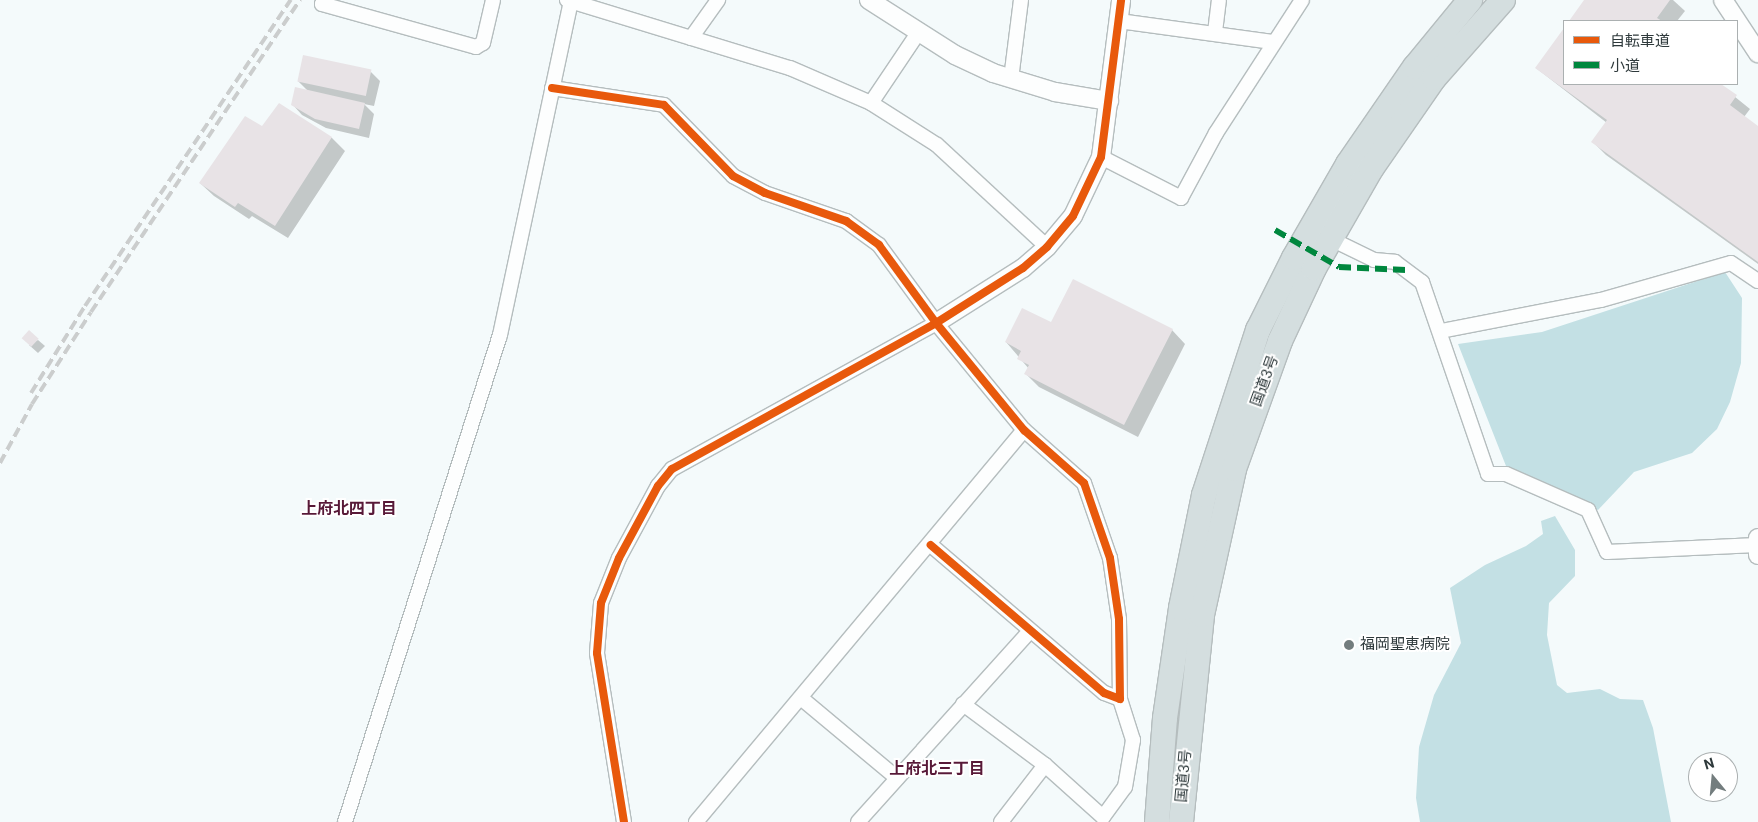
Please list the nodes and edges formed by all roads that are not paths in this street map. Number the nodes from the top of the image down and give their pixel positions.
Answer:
1 (325, 0) edge
2 (493, 0) edge
3 (569, 0) edge
4 (718, 0) edge
5 (869, 0) edge
6 (1021, 0) edge
7 (1121, 0) edge
8 (1219, 0) edge
9 (1302, 0) edge
10 (1470, 0) edge
11 (1503, 0) edge
12 (1723, 0) edge
13 (1736, 20) edge
14 (1119, 21) junction
15 (1738, 22) edge
16 (1215, 32) junction
17 (918, 33) junction
18 (691, 38) junction
19 (1273, 42) junction
20 (1758, 52) edge
21 (1011, 79) junction
22 (552, 88) junction
23 (1109, 101) junction
24 (871, 103) junction
25 (1101, 157) junction
26 (1331, 239) junction
27 (1048, 246) junction
28 (1758, 282) edge
29 (936, 324) junction
30 (1441, 331) junction
31 (1024, 430) junction
32 (1758, 538) edge
33 (1758, 545) edge
34 (931, 546) junction
35 (1758, 555) edge
36 (1029, 632) junction
37 (801, 698) junction
38 (1120, 699) junction
39 (963, 704) junction
40 (1044, 765) junction
41 (897, 778) junction
42 (345, 822) edge
43 (624, 822) edge
44 (696, 822) edge
45 (858, 822) edge
46 (1001, 822) edge
47 (1157, 822) edge
48 (1181, 822) edge

1 - 2 street
3 - 18 street
3 - 22 street
4 - 18 street
5 - 17 street
6 - 21 street
7 - 14 street
8 - 16 street
9 - 19 street
10 - 47 highway, 国道3号
11 - 26 highway, 国道3号
12 - 13 street
14 - 16 street
14 - 23 street
15 - 20 street
16 - 19 street
17 - 21 street
17 - 24 street
18 - 24 street
19 - 25 street
21 - 23 street
22 - 29 street
22 - 42 street
23 - 25 street
24 - 27 street
25 - 27 street
26 - 30 street
26 - 48 highway, 国道3号
27 - 29 street
28 - 30 street
29 - 31 street
29 - 43 street
30 - 33 street
31 - 34 street
31 - 38 street
32 - 33 street
33 - 35 street
34 - 36 street
34 - 37 street
36 - 38 street
36 - 39 street
37 - 41 street
37 - 44 street
38 - 40 street
39 - 40 street
39 - 41 street
40 - 46 street
41 - 45 street

